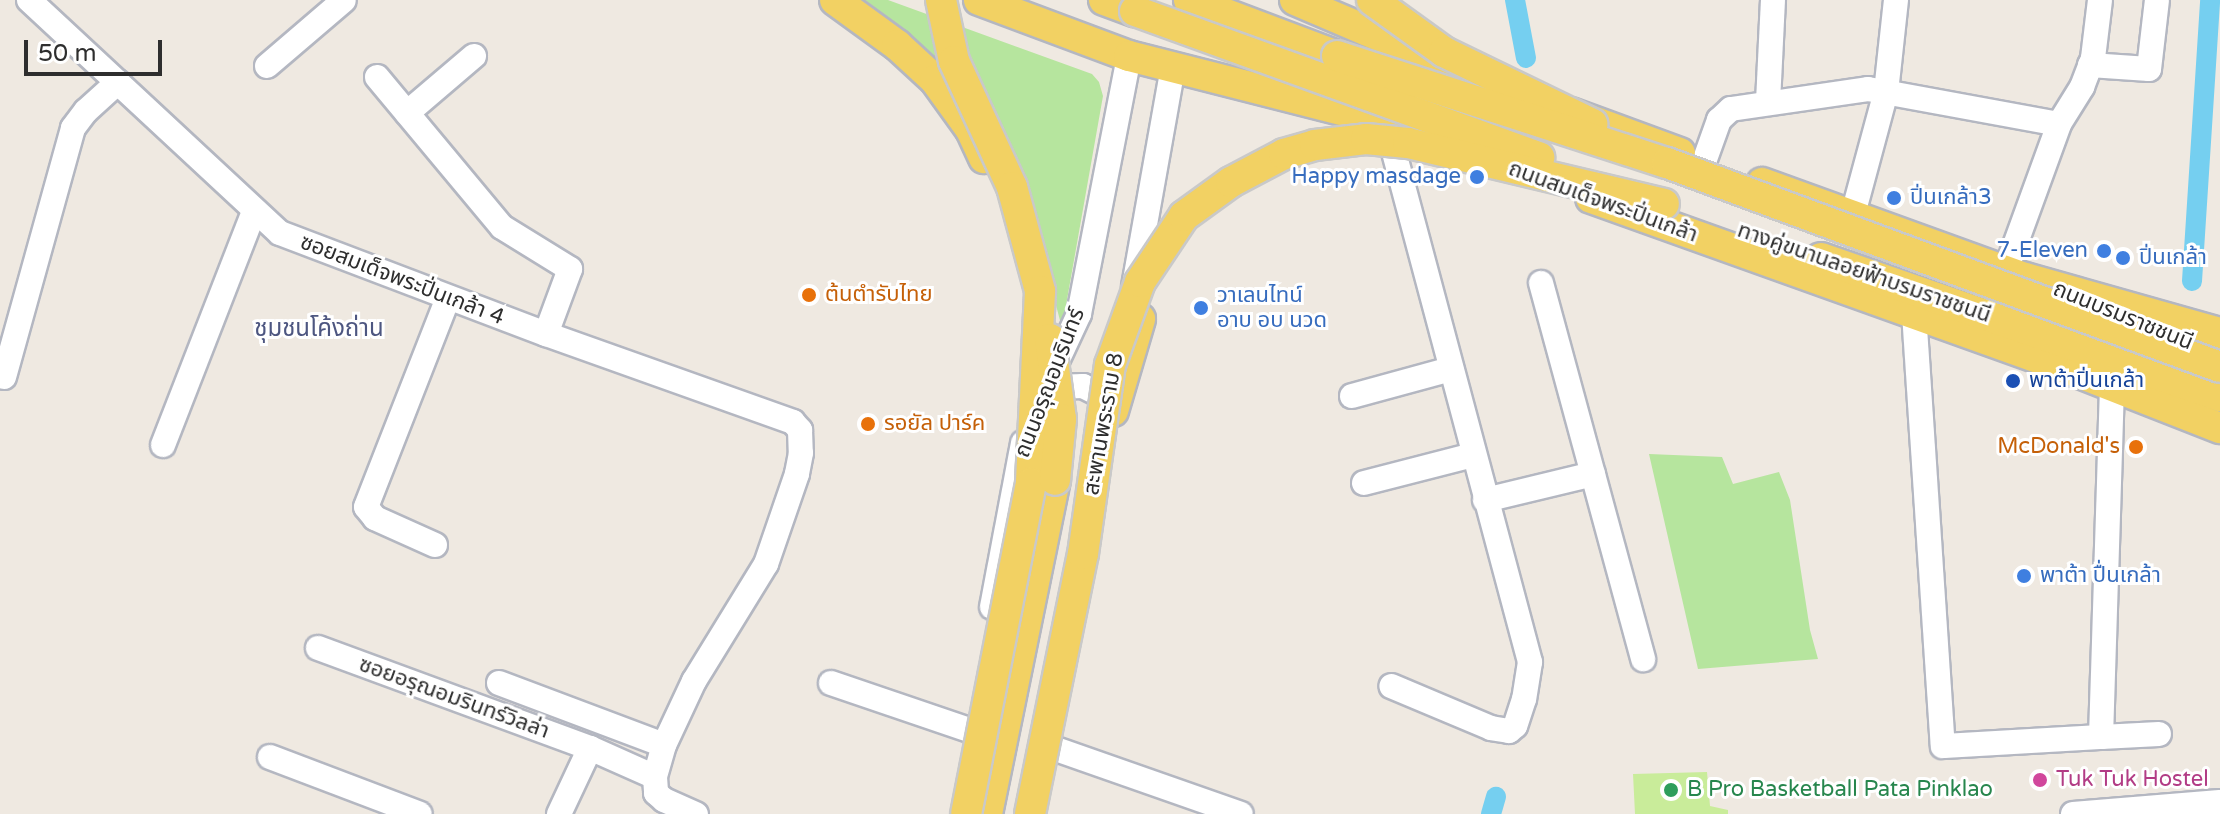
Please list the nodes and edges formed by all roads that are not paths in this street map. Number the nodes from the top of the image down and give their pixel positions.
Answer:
1 (29, 0) edge
2 (344, 0) edge
3 (835, 0) edge
4 (941, 0) edge
5 (979, 0) edge
6 (1104, 0) edge
7 (1139, 0) edge
8 (1188, 0) edge
9 (1295, 0) edge
10 (1359, 0) edge
11 (1372, 0) edge
12 (1773, 0) edge
13 (1896, 0) edge
14 (2100, 0) edge
15 (2157, 0) edge
16 (1400, 45) junction
17 (474, 56) dead end
18 (1129, 56) junction
19 (2090, 65) junction
20 (267, 66) dead end
21 (1173, 67) junction
22 (377, 77) dead end
23 (118, 82) junction
24 (1504, 89) junction
25 (1886, 92) junction
26 (1768, 102) junction
27 (407, 113) junction
28 (1353, 113) junction
29 (1386, 123) junction
30 (2059, 124) junction
31 (1478, 158) junction
32 (1704, 162) junction
33 (1667, 163) junction
34 (1664, 204) junction
35 (254, 212) junction
36 (1853, 214) junction
37 (2016, 274) junction
38 (1541, 283) dead end
39 (1040, 291) junction
40 (448, 298) junction
41 (1914, 313) junction
42 (546, 334) junction
43 (2219, 335) edge
44 (1110, 365) junction
45 (2220, 367) edge
46 (1451, 369) junction
47 (2077, 372) junction
48 (4, 377) dead end
49 (2112, 386) junction
50 (1352, 396) dead end
51 (2220, 396) edge
52 (1039, 401) junction
53 (2220, 408) edge
54 (1111, 415) junction
55 (2220, 428) edge
56 (163, 445) dead end
57 (1021, 448) junction
58 (1473, 455) junction
59 (1593, 474) junction
60 (1364, 483) dead end
61 (1485, 500) junction
62 (435, 545) dead end
63 (318, 648) dead end
64 (1643, 659) dead end
65 (499, 683) dead end
66 (831, 683) dead end
67 (1391, 686) dead end
68 (969, 730) junction
69 (2159, 734) dead end
70 (2101, 737) junction
71 (664, 745) junction
72 (1050, 747) junction
73 (590, 748) junction
74 (270, 757) dead end
75 (655, 777) junction
76 (2220, 802) edge
77 (420, 814) edge
78 (559, 814) edge
79 (696, 814) edge
80 (953, 814) edge
81 (966, 814) edge
82 (987, 814) edge
83 (1007, 814) edge
84 (1030, 814) edge
85 (1037, 814) edge
86 (1241, 814) edge
87 (2065, 814) edge
88 (2073, 814) edge

1 - 23 street, ซอยสมเด็จพระปิ่นเกล้า 4
2 - 20 street
3 - 57 main road
4 - 39 main road, bridge
5 - 18 main road, ถนนสมเด็จพระปิ่นเกล้า
6 - 34 main road, ทางคู่ขนานลอยฟ้าบรมราชชนนี, bridge
7 - 18 main road, ถนนอรุณอมรินทร์
8 - 21 main road
8 - 33 main road, ทางคู่ขนานลอยฟ้าบรมราชชนนี, bridge
9 - 16 main road
10 - 16 main road
11 - 33 main road, bridge
12 - 26 street
13 - 25 street
14 - 19 street
15 - 19 street
16 - 24 main road
17 - 27 street
18 - 21 main road, ถนนสมเด็จพระปิ่นเกล้า
18 - 52 street, ถนนอรุณอมรินทร์
19 - 30 street
21 - 28 main road, ถนนสมเด็จพระปิ่นเกล้า
21 - 54 street
22 - 27 street
23 - 35 street, ซอยสมเด็จพระปิ่นเกล้า 4
23 - 48 street
24 - 31 main road
24 - 32 main road
25 - 26 street
25 - 30 street
25 - 36 street
26 - 32 street
27 - 42 street
28 - 29 main road, ถนนสมเด็จพระปิ่นเกล้า
28 - 54 main road
29 - 31 main road, ถนนสมเด็จพระปิ่นเกล้า
29 - 46 street
30 - 37 street
31 - 41 main road, ถนนสมเด็จพระปิ่นเกล้า
32 - 36 main road
33 - 45 main road, ทางคู่ขนานลอยฟ้าบรมราชชนนี, bridge
34 - 44 main road, สะพานพระราม 8, bridge
34 - 51 main road, ทางคู่ขนานลอยฟ้าบรมราชชนนี
35 - 40 street, ซอยสมเด็จพระปิ่นเกล้า 4
35 - 56 street
36 - 37 main road
37 - 43 main road, ถนนบรมราชชนนี
38 - 59 street
39 - 81 main road, bridge
39 - 82 main road, bridge
40 - 42 street, ซอยสมเด็จพระปิ่นเกล้า 4
40 - 62 street
41 - 47 main road, ถนนสมเด็จพระปิ่นเกล้า
41 - 70 street
42 - 71 street, ซอยสมเด็จพระปิ่นเกล้า 4
44 - 83 main road, bridge
44 - 84 main road, สะพานพระราม 8, bridge
46 - 50 street
46 - 58 street
47 - 49 main road, ถนนสมเด็จพระปิ่นเกล้า
47 - 53 main road
49 - 55 main road, ถนนสมเด็จพระปิ่นเกล้า
49 - 70 street
52 - 54 street
52 - 57 street, ถนนอรุณอมรินทร์
54 - 72 street
57 - 68 street, ถนนอรุณอมรินทร์
58 - 60 street
58 - 61 street
59 - 61 street
59 - 64 street
61 - 67 street
63 - 73 street, ซอยอรุณอมรินทร์วิลล่า
65 - 71 street
66 - 68 street
68 - 80 street, ถนนอรุณอมรินทร์
69 - 70 street
71 - 75 street
72 - 85 street
72 - 86 street
73 - 75 street, ซอยอรุณอมรินทร์วิลล่า
73 - 78 street
74 - 77 street
75 - 79 street
76 - 88 street
87 - 88 street

